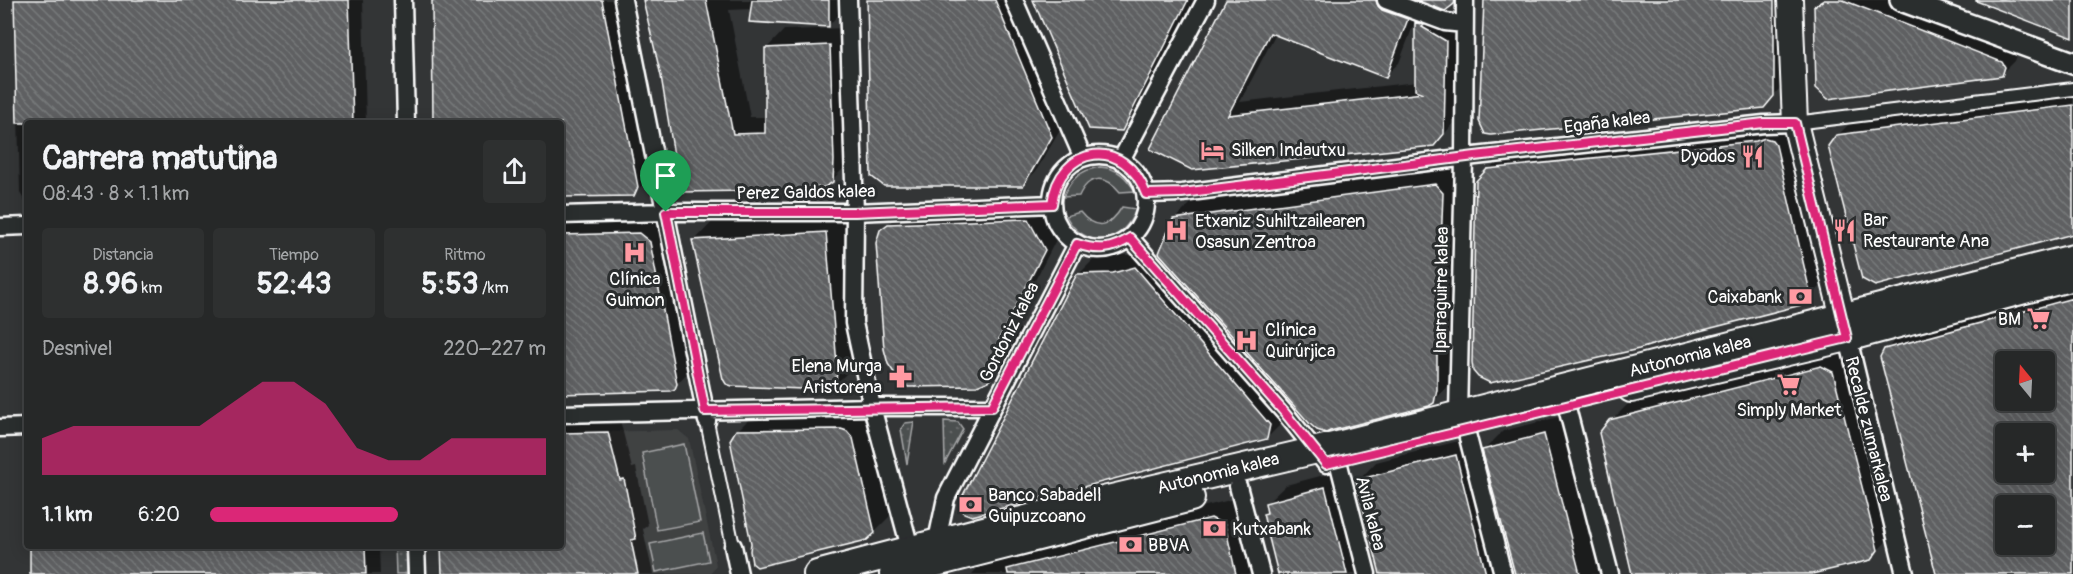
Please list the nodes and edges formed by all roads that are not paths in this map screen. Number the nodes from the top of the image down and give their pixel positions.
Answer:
1 (403, 0) edge
2 (623, 0) edge
3 (848, 0) edge
4 (1014, 0) edge
5 (1206, 0) edge
6 (1386, 0) edge
7 (1465, 0) edge
8 (1791, 0) edge
9 (1901, 0) edge
10 (1464, 24) junction
11 (2073, 63) edge
12 (2073, 89) edge
13 (406, 120) edge
14 (1795, 123) junction
15 (1083, 158) junction
16 (1464, 159) junction
17 (1121, 160) junction
18 (1146, 194) junction
19 (1052, 204) junction
20 (666, 212) junction
21 (855, 212) junction
22 (564, 215) edge
23 (24, 226) edge
24 (0, 227) edge
25 (1130, 238) junction
26 (1077, 244) junction
27 (2073, 258) edge
28 (2073, 277) edge
29 (1845, 328) junction
30 (1566, 404) junction
31 (872, 407) junction
32 (992, 407) junction
33 (564, 414) edge
34 (706, 416) junction
35 (1462, 422) junction
36 (24, 427) edge
37 (0, 428) edge
38 (1326, 458) junction
39 (1238, 486) junction
40 (733, 546) joint
41 (416, 549) edge
42 (919, 564) edge
43 (1901, 573) edge
44 (417, 574) edge
45 (739, 574) edge
46 (817, 574) edge
47 (1261, 574) edge
48 (1367, 574) edge
49 (1503, 574) edge
50 (1610, 574) edge

1 - 13 street
2 - 20 street
3 - 21 street
4 - 15 street
5 - 17 street
6 - 10 street
7 - 10 street, Iparraguirre kalea
8 - 14 main road, Recalde zumarkalea
9 - 11 street
10 - 16 street, Iparraguirre kalea
12 - 14 street, Egaña kalea
14 - 16 street, Egaña kalea
14 - 29 main road, Recalde zumarkalea
15 - 17 street
15 - 19 street
16 - 18 street, Egaña kalea
16 - 35 street, Iparraguirre kalea
17 - 18 street
18 - 25 street
19 - 21 street, Perez Galdos kalea
19 - 26 street
20 - 21 street, Perez Galdos kalea
20 - 22 street, Perez Galdos kalea
20 - 34 street
21 - 31 street
23 - 24 street
25 - 26 street
25 - 38 street
26 - 32 street, Gordoniz kalea
27 - 29 main road, Autonomia kalea
28 - 29 main road, Autonomia kalea
29 - 30 main road, Autonomia kalea
29 - 35 main road, Autonomia kalea
29 - 43 street, Recalde zumarkalea
30 - 35 main road, Autonomia kalea
30 - 50 street
31 - 32 street
31 - 34 street
31 - 42 street
32 - 42 street, Gordoniz kalea
33 - 34 street
34 - 40 street
35 - 38 main road, Autonomia kalea
35 - 49 street, Iparraguirre kalea
36 - 37 street
38 - 39 main road, Autonomia kalea
38 - 42 main road, Autonomia kalea
38 - 48 street, Avila kalea
39 - 42 main road, Autonomia kalea
39 - 47 street
40 - 45 street
41 - 44 street
42 - 46 main road, Autonomia kalea

